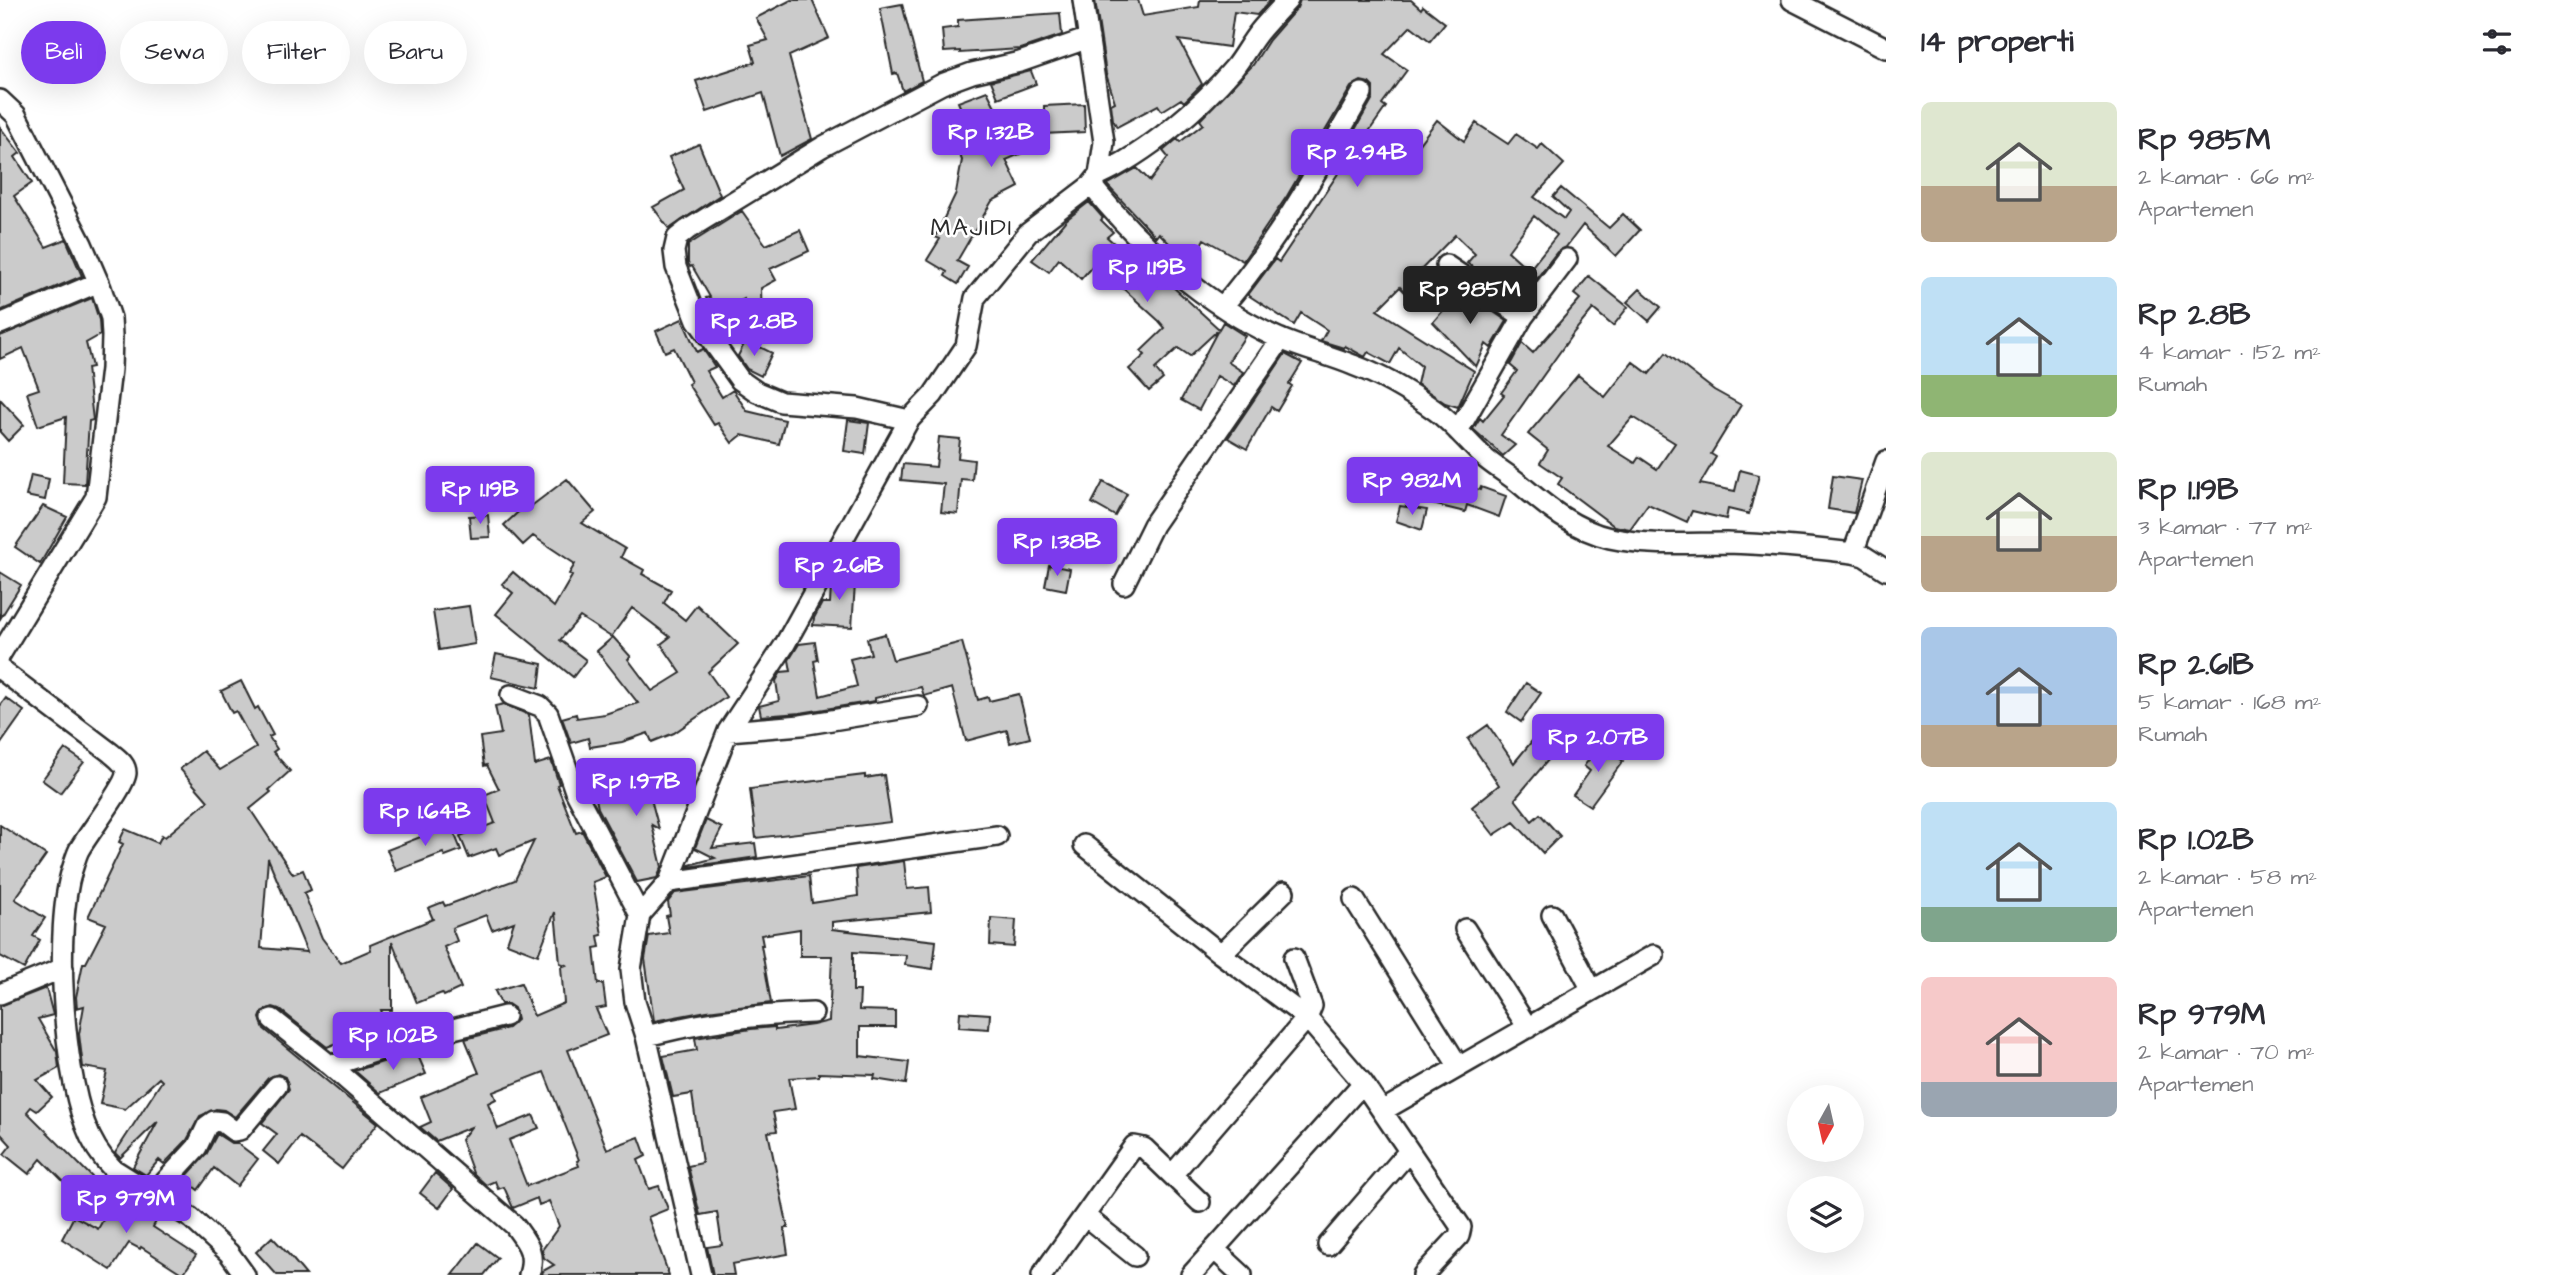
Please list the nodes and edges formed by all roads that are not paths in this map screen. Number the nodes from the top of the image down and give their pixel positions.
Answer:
1 (1083, 0) edge
2 (1288, 0) edge
3 (1792, 0) edge
4 (1089, 38) junction
5 (1886, 48) edge
6 (1362, 93) dead end
7 (0, 100) edge
8 (1095, 180) junction
9 (1567, 259) dead end
10 (1446, 265) dead end
11 (99, 282) junction
12 (1223, 306) junction
13 (1523, 317) junction
14 (0, 324) edge
15 (1281, 339) junction
16 (909, 420) junction
17 (1458, 431) junction
18 (1886, 461) edge
19 (1853, 553) junction
20 (1886, 570) edge
21 (1124, 584) dead end
22 (0, 655) edge
23 (0, 669) edge
24 (511, 695) dead end
25 (918, 706) dead end
26 (728, 732) junction
27 (997, 836) dead end
28 (1084, 845) dead end
29 (669, 882) junction
30 (1284, 892) dead end
31 (1354, 899) dead end
32 (640, 915) junction
33 (1552, 915) dead end
34 (1465, 929) dead end
35 (1221, 954) junction
36 (1654, 955) dead end
37 (1294, 958) dead end
38 (63, 968) junction
39 (1592, 990) junction
40 (0, 995) edge
41 (813, 1013) dead end
42 (505, 1016) dead end
43 (1307, 1018) junction
44 (272, 1019) dead end
45 (1528, 1028) junction
46 (646, 1036) junction
47 (331, 1066) junction
48 (1459, 1067) junction
49 (1363, 1083) junction
50 (277, 1086) dead end
51 (1382, 1111) junction
52 (1409, 1151) junction
53 (1172, 1175) junction
54 (153, 1195) junction
55 (1199, 1202) dead end
56 (1084, 1216) junction
57 (1328, 1245) dead end
58 (1214, 1249) junction
59 (1135, 1256) dead end
60 (245, 1275) edge
61 (529, 1275) edge
62 (701, 1275) edge
63 (1042, 1275) edge
64 (1191, 1275) edge
65 (1242, 1275) edge
66 (1423, 1275) edge

1 - 4 street
2 - 8 street
3 - 5 street
4 - 8 street
4 - 16 street
6 - 12 street
7 - 11 street
8 - 12 street
8 - 16 street
9 - 13 street
10 - 13 street
11 - 14 street
11 - 22 street
12 - 15 street
13 - 17 street
15 - 17 street
15 - 21 street
16 - 26 street
17 - 19 street
18 - 19 street
19 - 20 street
23 - 38 street
24 - 32 street
25 - 26 street
26 - 29 street
27 - 29 street
28 - 35 street
29 - 32 street
30 - 35 street
31 - 48 street
32 - 46 street
33 - 39 street
34 - 45 street
35 - 43 street
36 - 39 street
37 - 43 street
38 - 40 street
38 - 54 street
39 - 45 street
41 - 46 street
42 - 47 street
43 - 49 street
43 - 53 street
44 - 47 street
45 - 48 street
46 - 62 street
47 - 61 street
48 - 51 street
49 - 51 street
49 - 58 street
50 - 54 street
51 - 52 street
52 - 57 street
52 - 66 street
53 - 55 street
53 - 56 street
54 - 60 street
56 - 59 street
56 - 63 street
58 - 64 street
58 - 65 street

